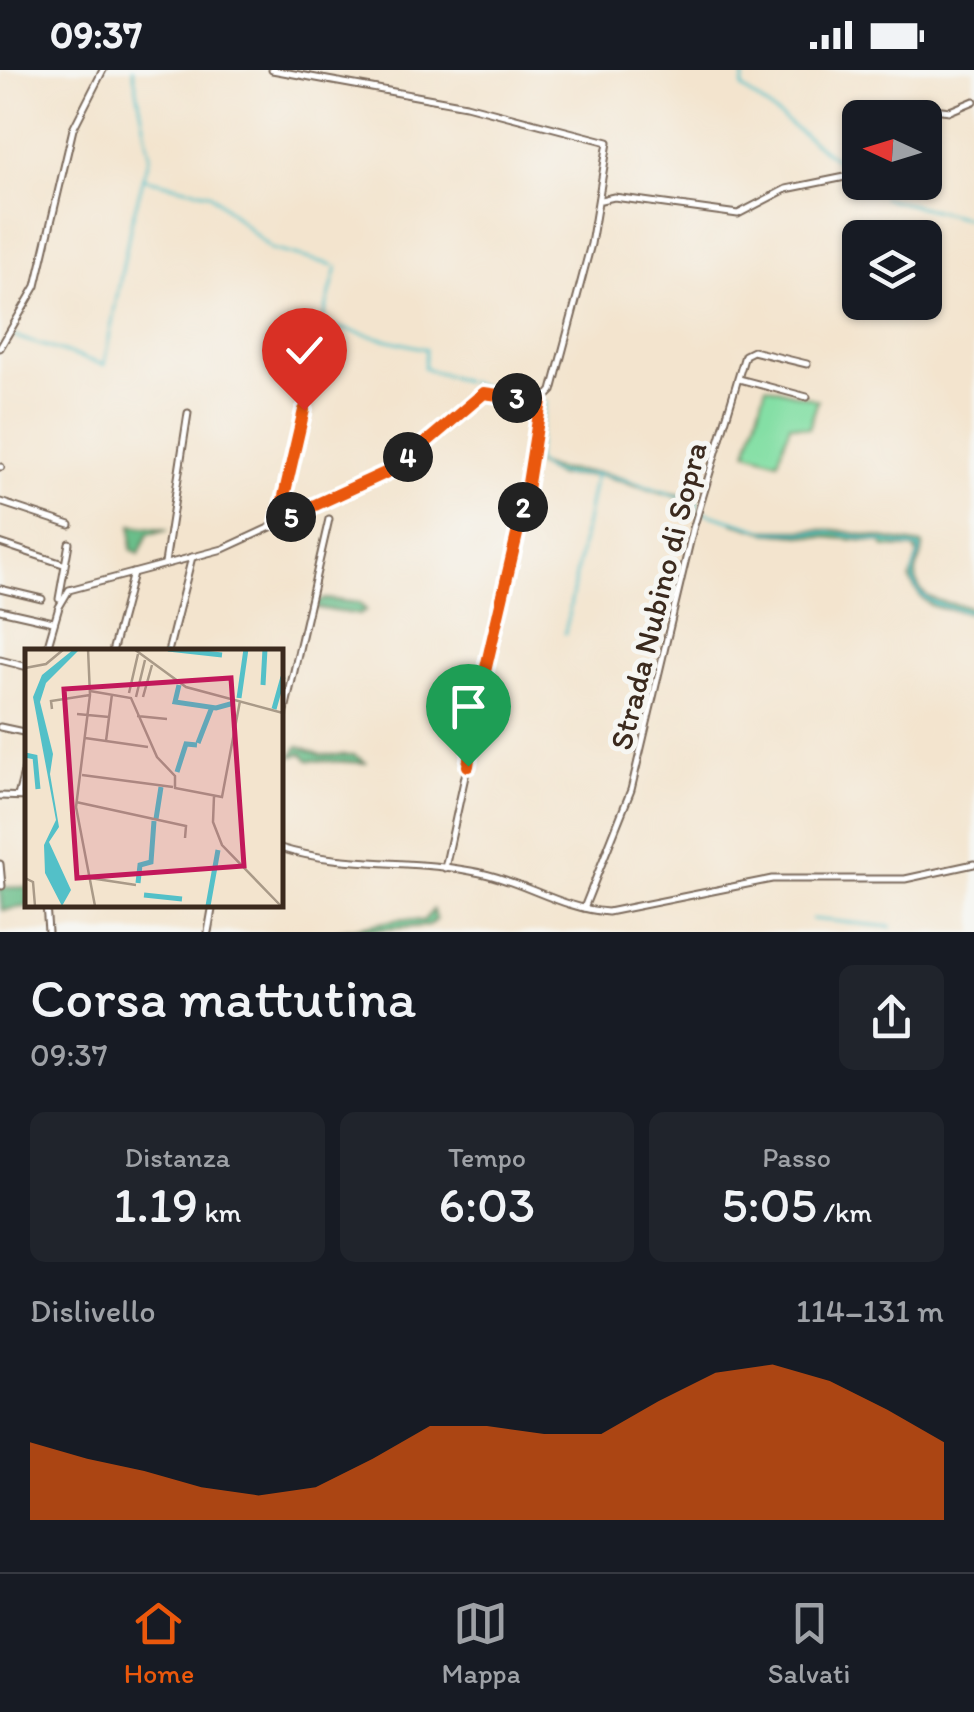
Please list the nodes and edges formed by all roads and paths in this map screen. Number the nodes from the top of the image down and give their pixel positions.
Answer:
1 (103, 70) edge
2 (272, 70) edge
3 (974, 101) edge
4 (942, 110) edge
5 (842, 178) edge
6 (604, 198) junction
7 (0, 348) edge
8 (807, 364) dead end
9 (311, 372) dead end
10 (740, 380) junction
11 (808, 397) dead end
12 (541, 401) junction
13 (188, 413) dead end
14 (0, 502) edge
15 (329, 519) dead end
16 (278, 522) junction
17 (70, 525) dead end
18 (0, 543) edge
19 (69, 543) dead end
20 (192, 557) junction
21 (165, 563) junction
22 (64, 564) junction
23 (134, 571) junction
24 (63, 573) junction
25 (0, 588) edge
26 (69, 590) junction
27 (42, 599) dead end
28 (59, 606) junction
29 (0, 610) edge
30 (53, 622) junction
31 (47, 649) edge
32 (113, 649) edge
33 (169, 649) edge
34 (0, 660) edge
35 (25, 666) edge
36 (282, 723) edge
37 (0, 727) edge
38 (25, 732) edge
39 (25, 769) edge
40 (0, 796) edge
41 (18, 796) junction
42 (25, 797) edge
43 (282, 848) edge
44 (0, 864) edge
45 (974, 864) edge
46 (445, 868) junction
47 (2, 886) edge
48 (46, 907) edge
49 (584, 908) junction
50 (48, 932) edge

1 - 7 street
2 - 6 street
3 - 4 street
5 - 6 street
6 - 12 street
8 - 10 street, Strada Nubino di Sopra
9 - 16 street
10 - 11 street
10 - 49 street, Strada Nubino di Sopra
12 - 16 street
12 - 46 street
13 - 21 street
14 - 17 street
15 - 36 street
16 - 20 street
18 - 22 street
19 - 22 street
20 - 21 street
20 - 33 street
21 - 23 street
22 - 24 street
23 - 26 street
23 - 32 street
24 - 26 street
24 - 28 street
25 - 27 street
26 - 28 street
28 - 30 street
29 - 30 street
30 - 31 street
34 - 35 street
37 - 38 street
39 - 41 street
40 - 41 street
41 - 42 street
43 - 46 street
44 - 47 street
45 - 49 street
46 - 49 street
48 - 50 street

